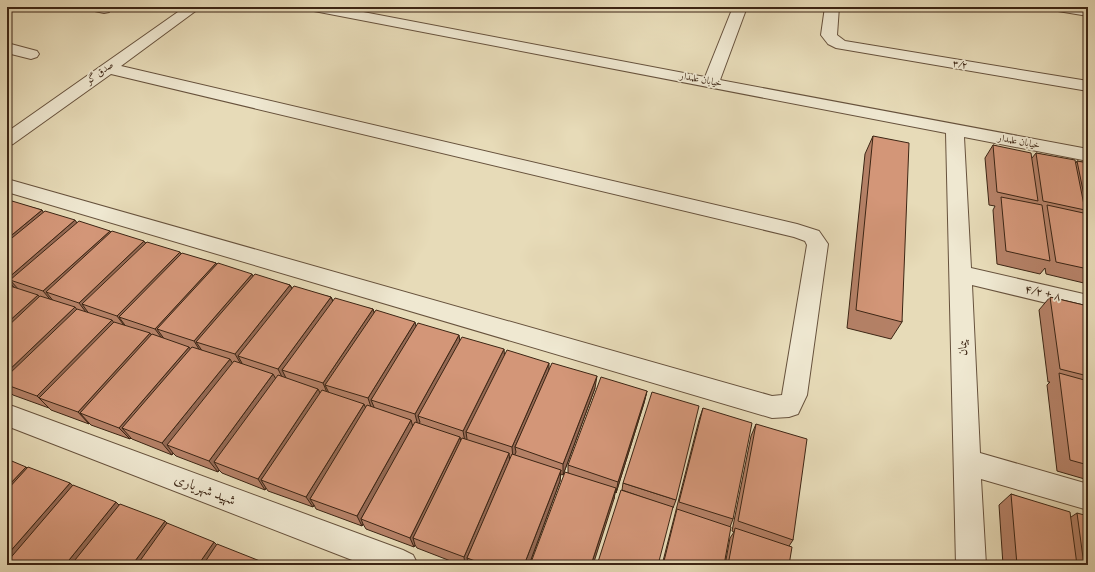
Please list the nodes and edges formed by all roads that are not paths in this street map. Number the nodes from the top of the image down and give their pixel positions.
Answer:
1 (194, 7) edge
2 (314, 7) edge
3 (740, 7) edge
4 (832, 7) edge
5 (1057, 7) edge
6 (1088, 12) edge
7 (7, 48) edge
8 (31, 54) dead end
9 (107, 68) junction
10 (711, 82) junction
11 (1088, 86) edge
12 (955, 130) junction
13 (7, 140) edge
14 (1088, 155) edge
15 (7, 185) edge
16 (960, 274) junction
17 (1088, 304) edge
18 (7, 415) edge
19 (967, 462) junction
20 (1088, 497) edge
21 (402, 565) edge
22 (971, 565) edge

1 - 9 street, صدق گو
2 - 10 street, خیابان علمدار
3 - 10 street
4 - 11 street, ۳/۲
5 - 6 street
7 - 8 street
9 - 13 street, صدق گو
9 - 15 street
10 - 12 street, خیابان علمدار
12 - 14 street, خیابان علمدار
12 - 16 street, پیمان
16 - 17 street, ۴/۲ + ۸
16 - 19 street, پیمان
18 - 21 street, شهید شهریاری
19 - 20 street
19 - 22 street, پیمان

